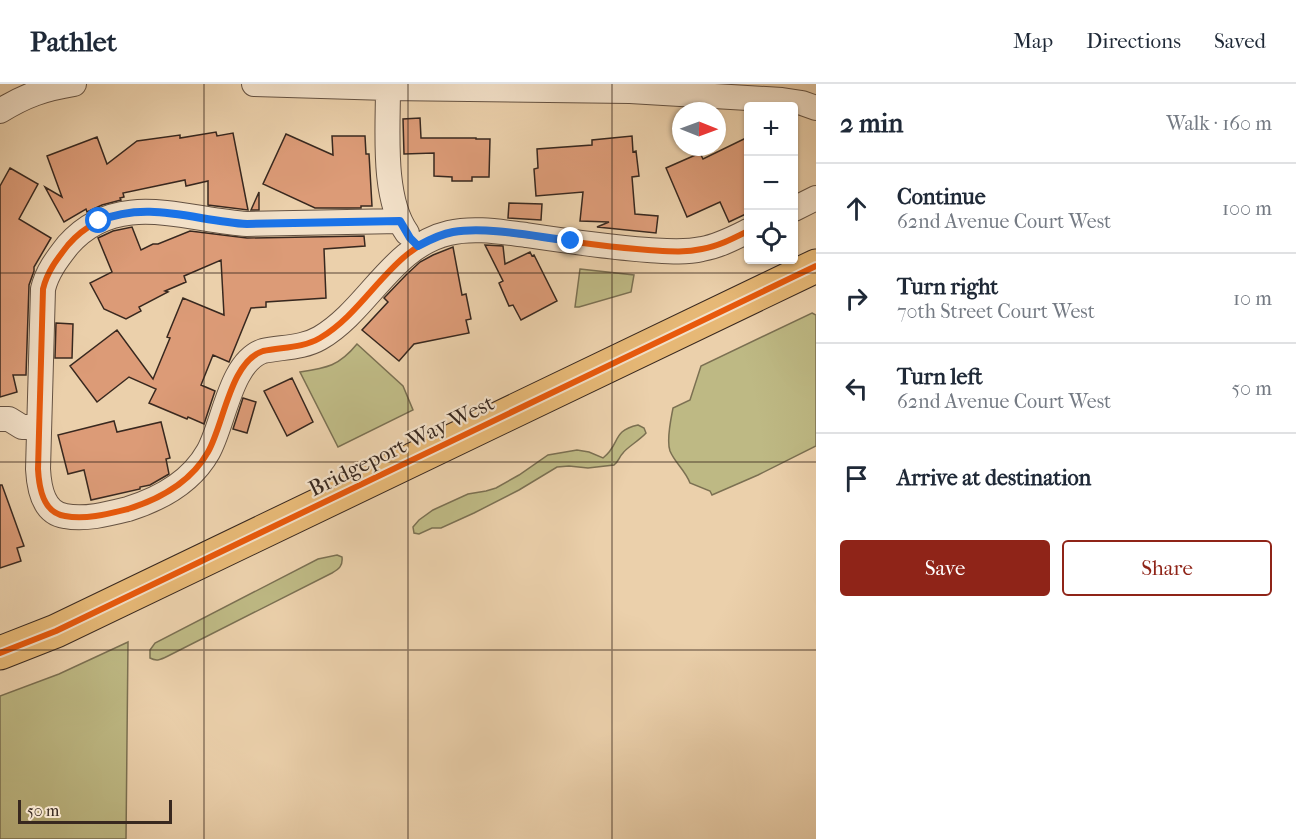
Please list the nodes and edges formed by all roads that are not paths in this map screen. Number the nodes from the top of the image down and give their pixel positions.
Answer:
1 (74, 84) edge
2 (254, 84) edge
3 (630, 87) edge
4 (388, 88) junction
5 (9, 105) edge
6 (816, 108) edge
7 (816, 198) edge
8 (798, 207) edge
9 (400, 221) junction
10 (744, 233) edge
11 (418, 246) junction
12 (816, 266) edge
13 (15, 427) edge
14 (0, 653) edge

1 - 5 street
2 - 4 street
3 - 4 street
3 - 6 street
4 - 9 street
7 - 8 street
9 - 11 street
9 - 13 street
10 - 11 street
11 - 13 street
12 - 14 main road, Bridgeport Way West

